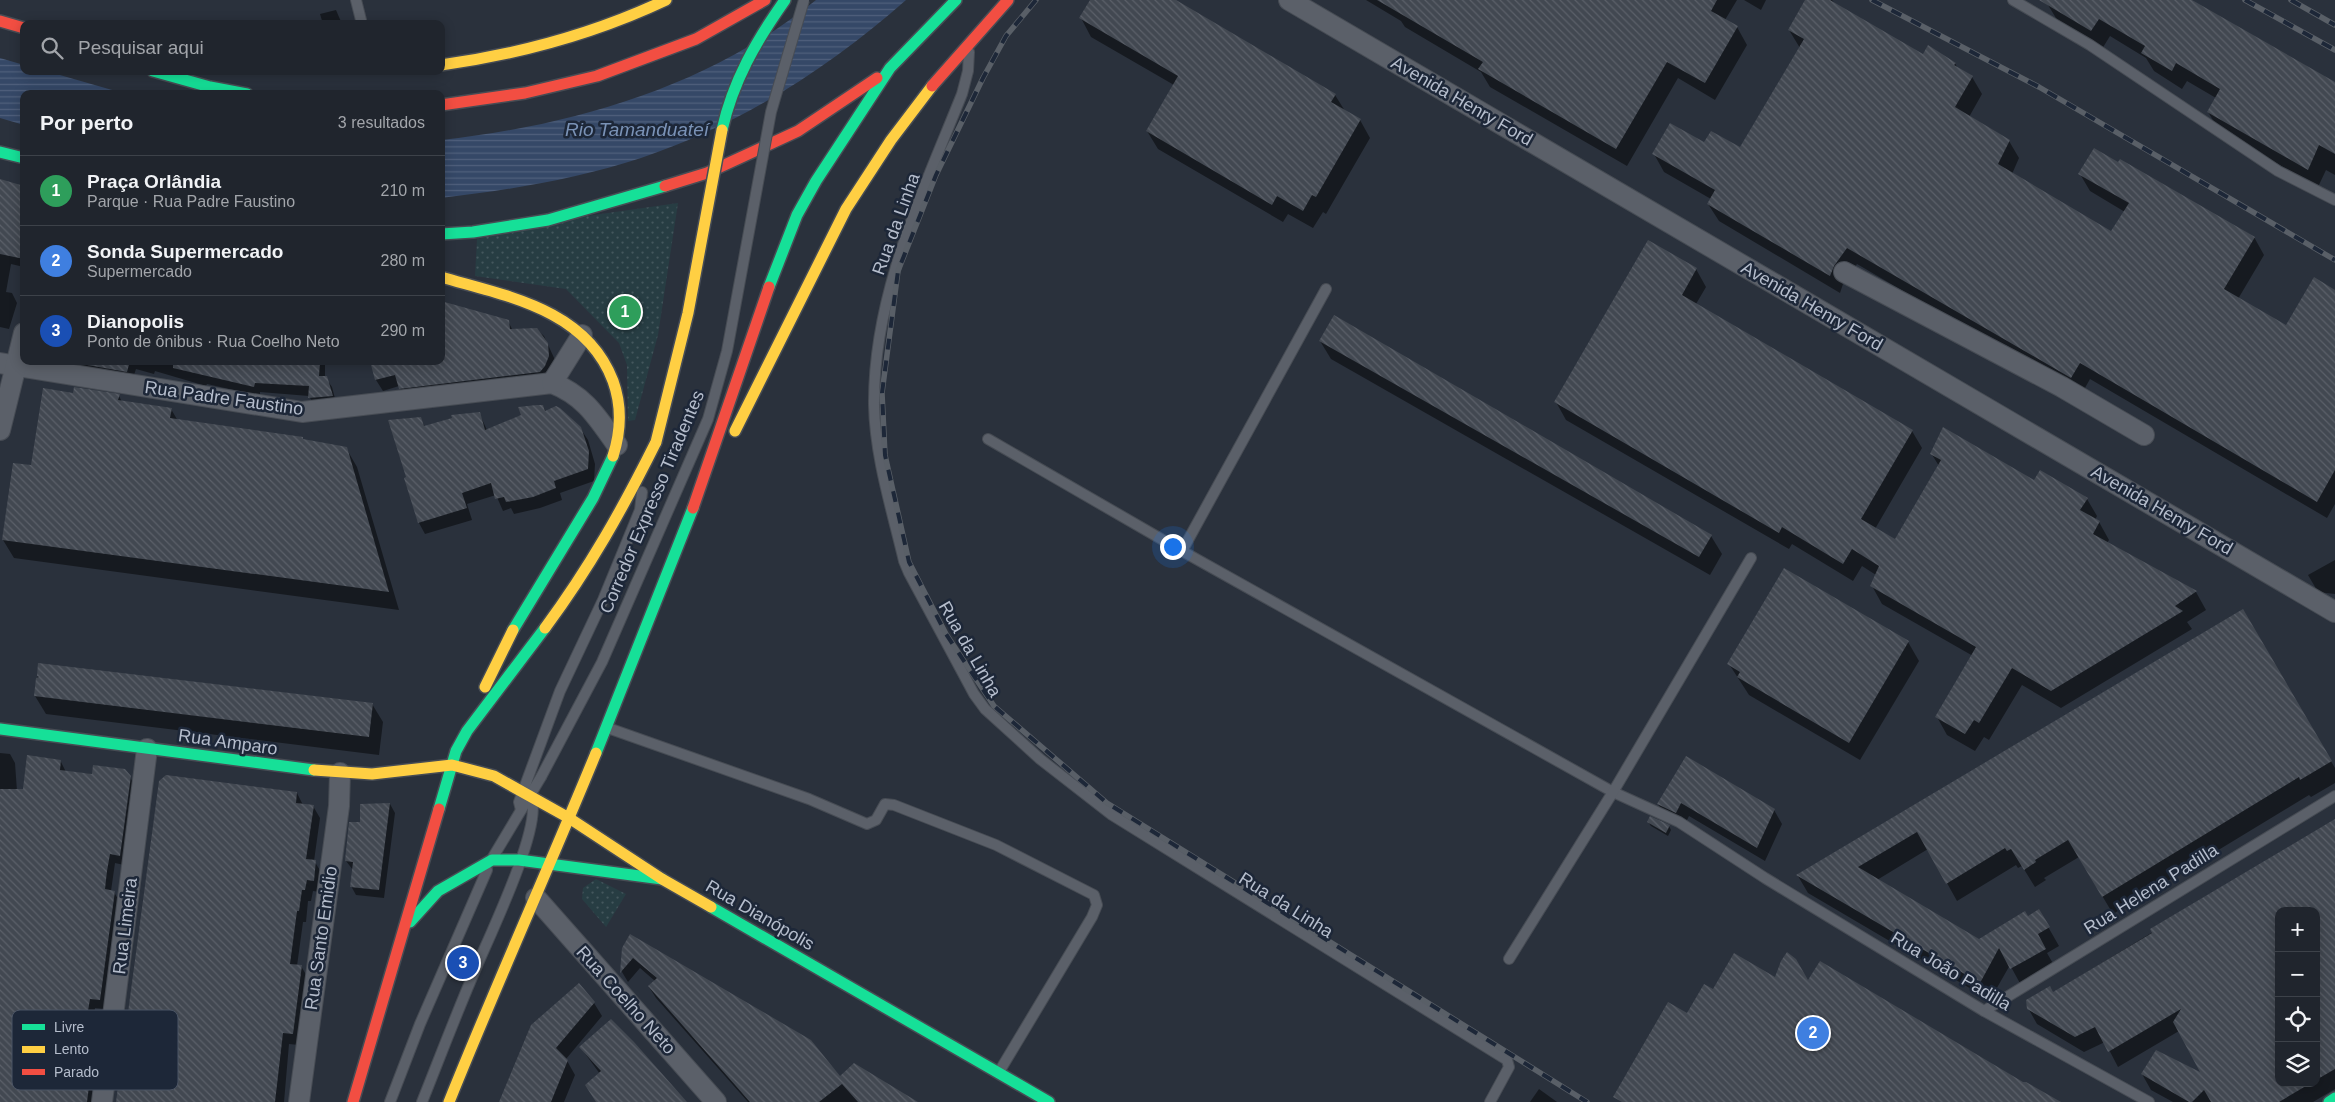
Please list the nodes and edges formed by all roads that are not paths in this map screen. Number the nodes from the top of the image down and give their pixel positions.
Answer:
1 (356, 0) edge
2 (666, 0) edge
3 (765, 0) edge
4 (785, 0) edge
5 (804, 0) edge
6 (956, 0) edge
7 (1008, 0) edge
8 (1289, 0) edge
9 (2013, 0) edge
10 (361, 20) edge
11 (0, 21) edge
12 (20, 27) edge
13 (970, 43) junction
14 (445, 65) edge
15 (890, 68) junction
16 (167, 75) edge
17 (226, 90) edge
18 (445, 104) edge
19 (0, 152) edge
20 (20, 157) edge
21 (2335, 200) edge
22 (445, 234) edge
23 (1844, 272) dead end
24 (445, 279) edge
25 (1326, 289) dead end
26 (582, 335) junction
27 (20, 340) edge
28 (7, 364) edge
29 (552, 383) junction
30 (0, 430) edge
31 (2144, 436) dead end
32 (988, 439) dead end
33 (617, 445) junction
34 (644, 468) junction
35 (689, 518) junction
36 (1182, 551) junction
37 (1751, 558) dead end
38 (2335, 612) edge
39 (607, 728) junction
40 (0, 729) edge
41 (467, 731) junction
42 (147, 750) junction
43 (452, 765) junction
44 (340, 773) junction
45 (1613, 792) junction
46 (527, 793) junction
47 (2335, 796) edge
48 (569, 818) junction
49 (492, 860) junction
50 (519, 860) junction
51 (550, 865) junction
52 (662, 879) junction
53 (536, 898) junction
54 (403, 930) junction
55 (1509, 959) dead end
56 (114, 1010) edge
57 (1984, 1011) junction
58 (999, 1073) junction
59 (2335, 1098) edge
60 (299, 1102) edge
61 (353, 1102) edge
62 (390, 1102) edge
63 (422, 1102) edge
64 (449, 1102) edge
65 (716, 1102) edge
66 (1049, 1102) edge
67 (1490, 1102) edge
68 (2148, 1102) edge
69 (2329, 1102) edge

1 - 10 lane
2 - 14 main road
3 - 18 main road
4 - 34 main road, bridge
5 - 46 lane, Corredor Expresso Tiradentes, bridge
6 - 15 main road
7 - 13 main road
8 - 38 street, Avenida Henry Ford
9 - 21 lane
11 - 12 main road
13 - 35 main road
13 - 67 lane, Rua da Linha
15 - 22 main road
15 - 35 main road
16 - 17 main road
19 - 20 main road
23 - 31 street
24 - 26 main road
25 - 36 lane
26 - 29 street
26 - 33 main road
27 - 28 street
28 - 29 street, Rua Padre Faustino
28 - 30 street
29 - 33 street
32 - 36 lane, Rua João Padilla
33 - 41 main road
34 - 41 main road
34 - 46 lane
35 - 39 main road
36 - 45 lane, Rua João Padilla
37 - 45 lane
39 - 48 main road
39 - 58 lane
40 - 42 main road, Rua Amparo
41 - 43 main road
42 - 44 main road, Rua Amparo
42 - 56 street, Rua Limeira
43 - 44 main road, Rua Amparo
43 - 46 main road, Rua Dianópolis
43 - 54 main road
44 - 60 street, Rua Santo Emidio
45 - 55 lane
45 - 57 lane, Rua João Padilla
46 - 48 main road, Rua Dianópolis
46 - 49 lane, Corredor Expresso Tiradentes
46 - 50 lane
47 - 57 lane, Rua Helena Padilla
48 - 51 main road
48 - 52 main road, Rua Dianópolis
49 - 50 main road
49 - 54 main road
49 - 62 lane, Corredor Expresso Tiradentes
50 - 51 main road
50 - 63 lane
51 - 52 main road
51 - 53 main road
52 - 58 main road, Rua Dianópolis
53 - 64 main road
53 - 65 street, Rua Coelho Neto
54 - 61 main road
57 - 68 lane, Rua João Padilla
58 - 66 main road, Rua Dianópolis
59 - 69 main road

